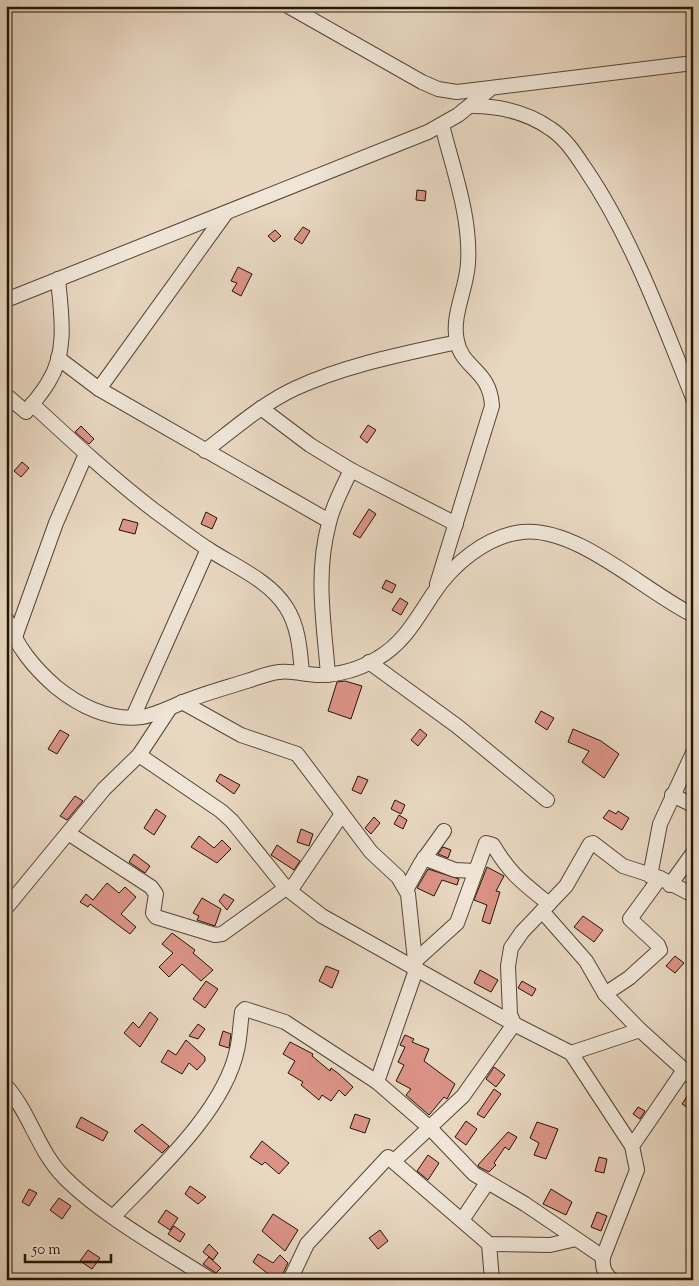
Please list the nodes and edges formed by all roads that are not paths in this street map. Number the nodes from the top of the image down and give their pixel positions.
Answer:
1 (288, 6) edge
2 (693, 63) edge
3 (489, 90) junction
4 (472, 106) junction
5 (442, 125) junction
6 (227, 212) junction
7 (58, 279) junction
8 (6, 300) edge
9 (457, 342) junction
10 (58, 358) junction
11 (99, 389) junction
12 (6, 395) edge
13 (693, 398) edge
14 (32, 404) junction
15 (261, 408) junction
16 (206, 451) junction
17 (86, 454) junction
18 (351, 470) junction
19 (329, 521) junction
20 (456, 524) junction
21 (208, 549) junction
22 (434, 592) junction
23 (693, 615) edge
24 (6, 618) edge
25 (14, 640) junction
26 (369, 662) junction
27 (302, 673) junction
28 (328, 674) junction
29 (176, 705) junction
30 (133, 717) junction
31 (693, 753) edge
32 (139, 755) junction
33 (672, 795) junction
34 (547, 800) dead end
35 (693, 805) edge
36 (342, 814) junction
37 (444, 831) dead end
38 (68, 833) junction
39 (693, 853) edge
40 (424, 858) junction
41 (476, 871) junction
42 (660, 879) junction
43 (286, 888) junction
44 (406, 890) junction
45 (693, 895) edge
46 (6, 908) edge
47 (545, 908) junction
48 (416, 965) junction
49 (605, 994) junction
50 (514, 1024) junction
51 (640, 1030) junction
52 (571, 1052) junction
53 (688, 1074) edge
54 (377, 1082) junction
55 (6, 1086) edge
56 (430, 1128) junction
57 (632, 1146) junction
58 (394, 1161) junction
59 (487, 1183) junction
60 (114, 1216) junction
61 (462, 1220) junction
62 (576, 1239) junction
63 (489, 1244) junction
64 (603, 1257) junction
65 (203, 1278) edge
66 (290, 1280) edge
67 (492, 1280) edge
68 (612, 1280) edge

1 - 3 street
2 - 3 street
3 - 4 street
4 - 5 street
4 - 13 street
5 - 6 street
5 - 9 street
6 - 7 street
6 - 11 street
7 - 8 street
7 - 10 street
9 - 15 street
9 - 20 street
10 - 11 street
10 - 14 street
11 - 16 street
12 - 14 street
14 - 17 street
15 - 16 street
15 - 18 street
16 - 19 street
17 - 21 street
17 - 25 street
18 - 19 street
18 - 20 street
19 - 28 street
20 - 22 street
21 - 27 street
21 - 30 street
22 - 23 street
22 - 26 street
24 - 25 street
25 - 30 street
26 - 28 street
26 - 34 street
27 - 28 street
27 - 29 street
29 - 30 street
29 - 32 street
29 - 36 street
31 - 33 street
32 - 38 street
32 - 43 street
33 - 35 street
33 - 42 street
36 - 43 street
36 - 44 street
37 - 40 street
38 - 43 street
38 - 46 street
39 - 42 street
40 - 41 street
40 - 44 street
41 - 47 street
41 - 48 street
42 - 45 street
42 - 47 street
42 - 49 street
43 - 48 street
44 - 48 street
47 - 49 street
47 - 50 street
48 - 50 street
48 - 54 street
49 - 51 street
50 - 52 street
50 - 56 street
51 - 52 street
51 - 53 street
52 - 57 street
53 - 57 street
54 - 56 street
54 - 60 street
55 - 60 street
56 - 58 street
56 - 59 street
57 - 64 street
58 - 61 street
58 - 66 street
59 - 61 street
59 - 62 street
60 - 65 street
61 - 63 street
62 - 63 street
62 - 64 street
63 - 67 street
64 - 68 street

